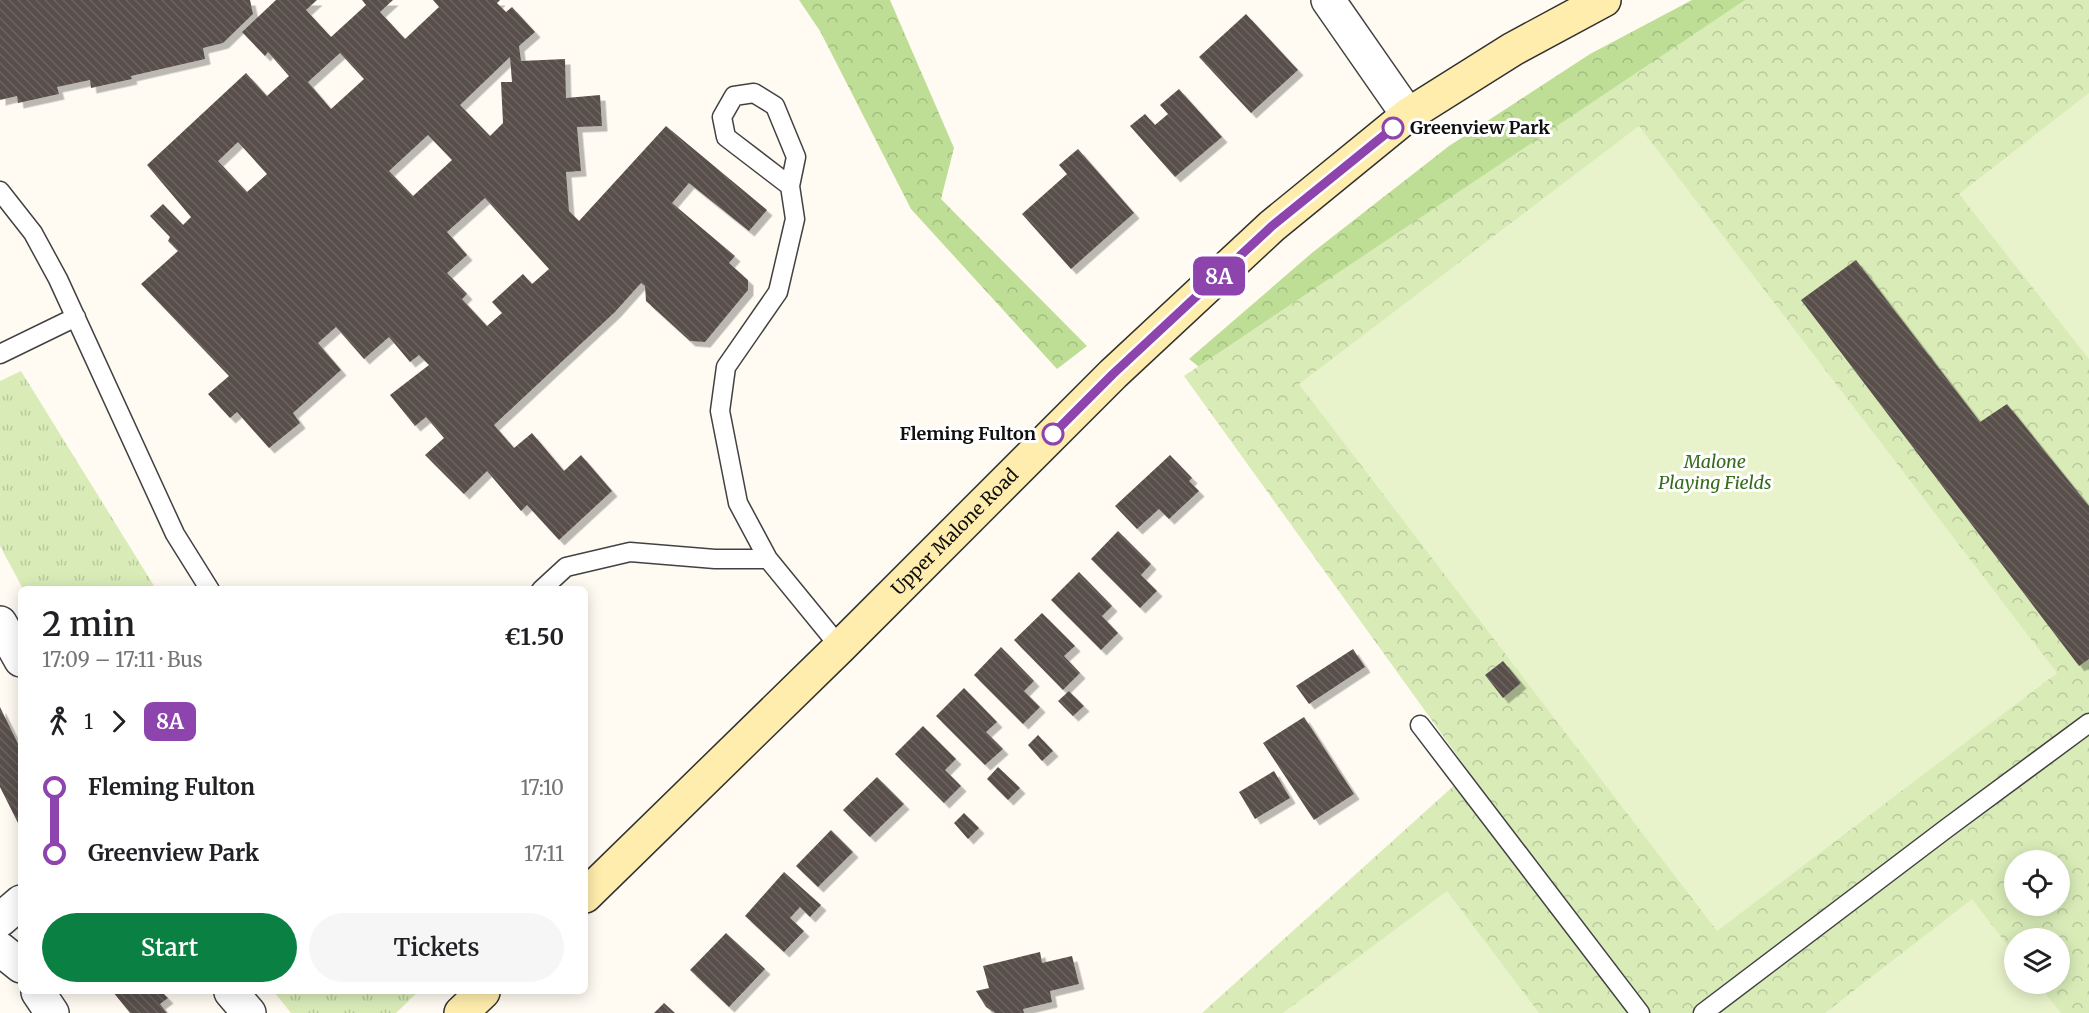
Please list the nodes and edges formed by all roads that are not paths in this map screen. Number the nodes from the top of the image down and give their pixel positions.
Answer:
1 (1328, 0) edge
2 (1604, 0) edge
3 (1408, 115) junction
4 (790, 186) junction
5 (0, 191) edge
6 (76, 317) junction
7 (0, 354) edge
8 (768, 559) junction
9 (208, 586) edge
10 (545, 586) edge
11 (0, 623) edge
12 (840, 647) junction
13 (18, 655) edge
14 (2089, 723) edge
15 (1420, 725) dead end
16 (588, 893) edge
17 (18, 905) edge
18 (0, 920) edge
19 (0, 949) edge
20 (18, 964) edge
21 (39, 994) edge
22 (233, 994) edge
23 (481, 994) edge
24 (52, 1013) edge
25 (249, 1013) edge
26 (461, 1013) edge
27 (1640, 1013) edge
28 (1703, 1013) edge

1 - 3 street
2 - 3 main road, Upper Malone Road
3 - 12 main road, Upper Malone Road
4 - 4 lane
4 - 8 lane
5 - 6 lane
6 - 7 lane
6 - 9 lane
8 - 10 lane
8 - 12 lane
11 - 13 street
12 - 16 main road, Upper Malone Road
14 - 28 lane
15 - 27 lane
17 - 18 street
19 - 20 street
21 - 24 street
22 - 25 street
23 - 26 main road

